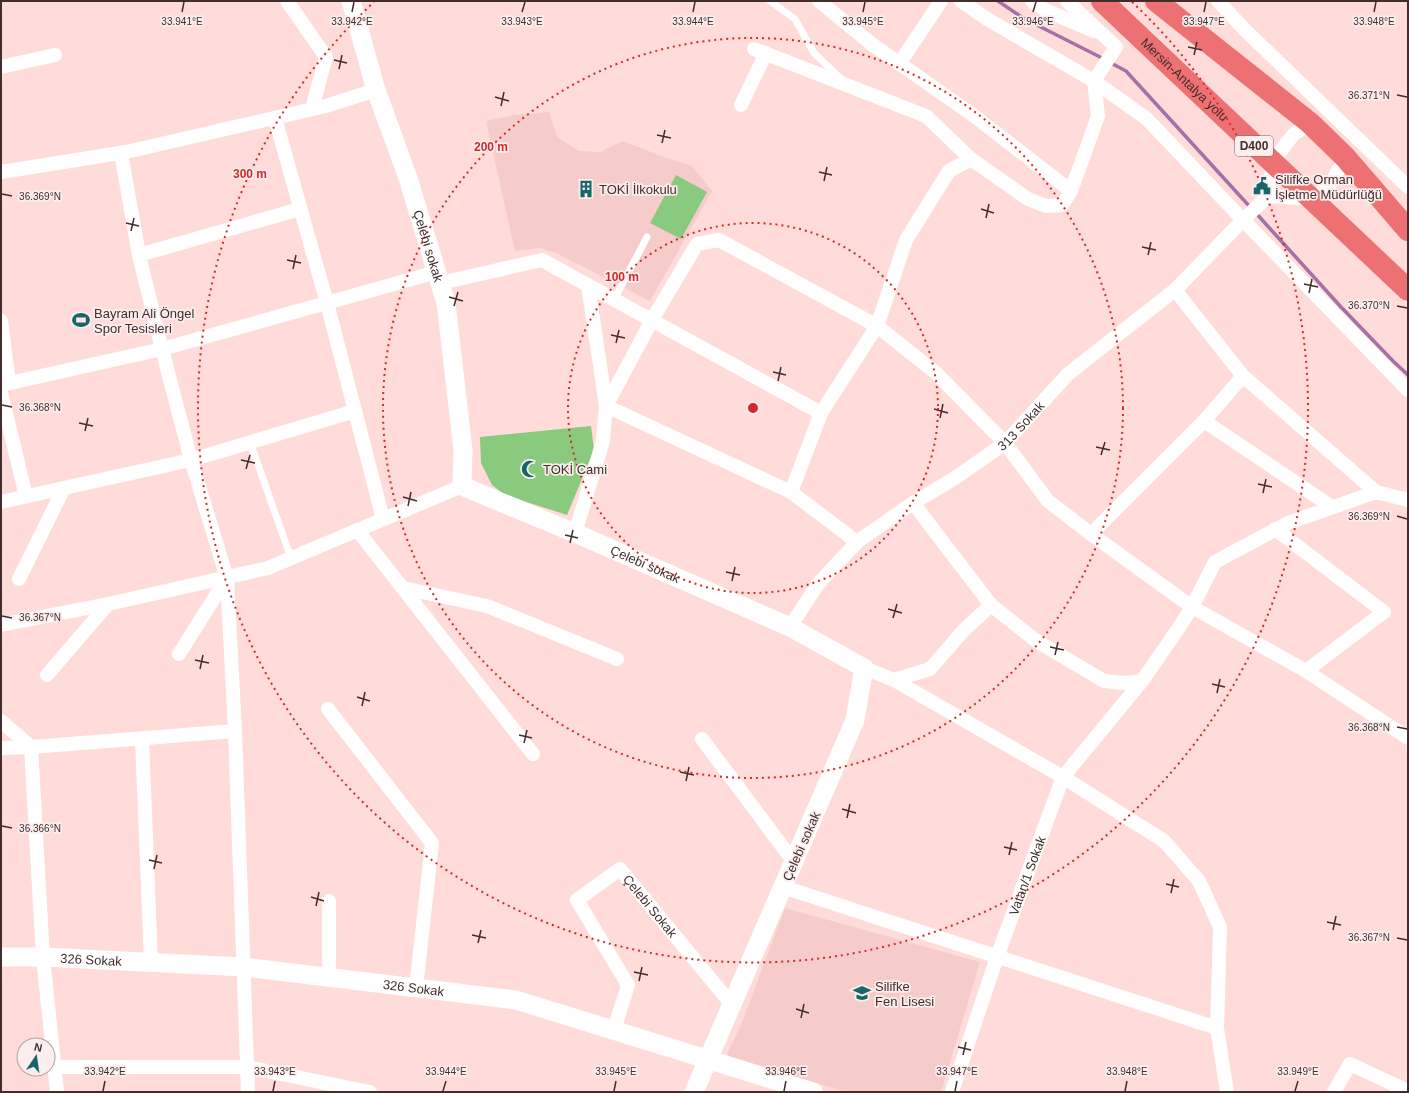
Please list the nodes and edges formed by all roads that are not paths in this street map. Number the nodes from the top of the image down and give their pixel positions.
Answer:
1 (287, 1) edge
2 (351, 1) edge
3 (770, 1) edge
4 (819, 1) edge
5 (941, 1) edge
6 (961, 1) edge
7 (1032, 1) edge
8 (1067, 1) edge
9 (1102, 1) edge
10 (1156, 1) edge
11 (1218, 1) edge
12 (1104, 35) junction
13 (55, 55) dead end
14 (899, 64) junction
15 (1, 67) edge
16 (1094, 81) junction
17 (848, 86) junction
18 (376, 90) junction
19 (741, 105) dead end
20 (312, 109) junction
21 (275, 118) junction
22 (1310, 123) junction
23 (121, 153) junction
24 (1345, 157) junction
25 (971, 159) junction
26 (1273, 164) junction
27 (1, 172) edge
28 (1408, 187) edge
29 (1071, 191) junction
30 (1309, 198) junction
31 (1264, 200) junction
32 (300, 209) junction
33 (1245, 217) junction
34 (1408, 230) edge
35 (647, 237) dead end
36 (139, 255) junction
37 (438, 278) junction
38 (588, 285) junction
39 (1175, 290) junction
40 (1408, 290) edge
41 (614, 300) junction
42 (327, 303) junction
43 (652, 320) junction
44 (1, 321) edge
45 (877, 326) junction
46 (162, 349) junction
47 (1243, 376) junction
48 (4, 387) edge
49 (1408, 390) edge
50 (606, 406) junction
51 (355, 411) junction
52 (821, 413) junction
53 (1204, 421) junction
54 (250, 442) junction
55 (1005, 443) junction
56 (191, 460) junction
57 (462, 486) junction
58 (64, 488) junction
59 (792, 492) junction
60 (1376, 492) junction
61 (26, 496) junction
62 (1408, 500) edge
63 (1, 502) edge
64 (913, 503) junction
65 (1332, 507) junction
66 (383, 519) junction
67 (1276, 529) junction
68 (357, 530) junction
69 (575, 533) junction
70 (1091, 534) junction
71 (857, 542) junction
72 (291, 558) junction
73 (227, 578) junction
74 (19, 579) dead end
75 (402, 588) junction
76 (108, 604) junction
77 (991, 605) junction
78 (1192, 607) junction
79 (1, 625) edge
80 (790, 627) junction
81 (179, 654) dead end
82 (617, 659) dead end
83 (864, 668) junction
84 (1306, 671) junction
85 (47, 675) dead end
86 (894, 680) junction
87 (1142, 680) junction
88 (328, 709) dead end
89 (1, 721) edge
90 (235, 731) junction
91 (1408, 738) edge
92 (142, 739) junction
93 (702, 739) dead end
94 (32, 747) junction
95 (1, 748) edge
96 (533, 754) dead end
97 (1063, 777) junction
98 (794, 862) junction
99 (783, 887) junction
100 (329, 901) dead end
101 (997, 956) junction
102 (1, 957) edge
103 (43, 957) junction
104 (151, 962) junction
105 (244, 967) junction
106 (329, 977) junction
107 (416, 988) junction
108 (732, 1005) junction
109 (1217, 1028) junction
110 (614, 1030) junction
111 (51, 1037) edge
112 (708, 1060) junction
113 (56, 1067) edge
114 (247, 1067) junction
115 (55, 1077) edge
116 (1408, 1091) edge
117 (57, 1092) edge
118 (248, 1092) edge
119 (370, 1092) edge
120 (694, 1092) edge
121 (813, 1092) edge
122 (952, 1092) edge
123 (1226, 1092) edge
124 (1334, 1092) edge

1 - 20 street
2 - 18 street, Çelebi sokak
3 - 17 lane
4 - 14 street
5 - 14 street
6 - 16 street
7 - 12 street
8 - 12 street
9 - 26 highway, Mersin-Antalya yolu / D400
10 - 22 highway
11 - 28 street
12 - 16 street
13 - 15 street
14 - 29 street
16 - 29 street
16 - 33 street
17 - 19 street
17 - 25 street
18 - 20 street
18 - 37 street, Çelebi sokak
20 - 21 street
21 - 23 street
21 - 32 street
22 - 24 highway
22 - 26 street
23 - 27 street
23 - 36 street
24 - 30 street
24 - 34 highway
25 - 29 street
25 - 45 street
26 - 30 highway, Mersin-Antalya yolu / D400
26 - 31 street
30 - 31 street
30 - 40 highway, Mersin-Antalya yolu / D400
31 - 33 street, 313 Sokak
32 - 36 street
32 - 42 street
33 - 39 street, 313 Sokak
33 - 49 street
35 - 41 lane
36 - 46 street
37 - 38 street
37 - 42 street
37 - 57 street, Çelebi sokak
38 - 41 street
38 - 50 street
39 - 47 street
39 - 55 street, 313 Sokak
41 - 43 street
42 - 46 street
42 - 51 street
43 - 45 street
43 - 50 street
43 - 52 street
44 - 48 street
45 - 52 street
45 - 55 street
46 - 48 street
46 - 56 street
47 - 53 street
47 - 60 street
48 - 61 street
50 - 59 street
50 - 69 street
51 - 54 street
51 - 66 street
52 - 59 street
53 - 65 street
53 - 70 street
54 - 56 street
54 - 72 lane
55 - 64 street, 313 Sokak
55 - 70 street
56 - 58 street
56 - 73 street
57 - 66 street
57 - 69 street, Çelebi sokak
58 - 61 street
58 - 74 street
59 - 71 street
60 - 62 street
60 - 65 street, Vatan/1 Sokak
61 - 63 street
64 - 71 street, 313 Sokak
64 - 77 street
65 - 67 street, Vatan/1 Sokak
66 - 68 street
67 - 78 street, Vatan/1 Sokak
67 - 84 street
68 - 72 street
68 - 75 street
69 - 80 street, Çelebi sokak
70 - 78 street
71 - 80 street, 313 Sokak
72 - 73 street
73 - 76 street
73 - 81 street
73 - 90 street
75 - 82 street
75 - 96 street
76 - 79 street
76 - 85 street
77 - 86 street
77 - 87 street
78 - 84 street
78 - 87 street, Vatan/1 Sokak
80 - 83 street, Çelebi sokak
83 - 86 street
83 - 98 street, Çelebi sokak
84 - 91 street
86 - 97 street
87 - 97 street, Vatan/1 Sokak
88 - 107 street
89 - 94 street
90 - 92 street
90 - 105 street
92 - 94 street
92 - 104 street
93 - 98 street
94 - 95 street
94 - 103 street
97 - 101 street, Vatan/1 Sokak
97 - 109 street
98 - 99 street, Çelebi sokak
99 - 101 street
99 - 108 street, Çelebi sokak
100 - 106 street
101 - 109 street
101 - 122 street, Vatan/1 Sokak
102 - 103 street, 326 Sokak
103 - 104 street, 326 Sokak
103 - 111 street
104 - 105 street, 326 Sokak
105 - 106 street, 326 Sokak
105 - 114 street
106 - 107 street, 326 Sokak
107 - 110 street, 326 Sokak
108 - 110 street, Çelebi Sokak
108 - 112 street, Çelebi sokak
109 - 123 street
110 - 112 street, 326 Sokak
112 - 120 street, Çelebi sokak
112 - 121 street, 326 Sokak
113 - 114 street
114 - 118 street
114 - 119 street
115 - 117 street
116 - 124 street

